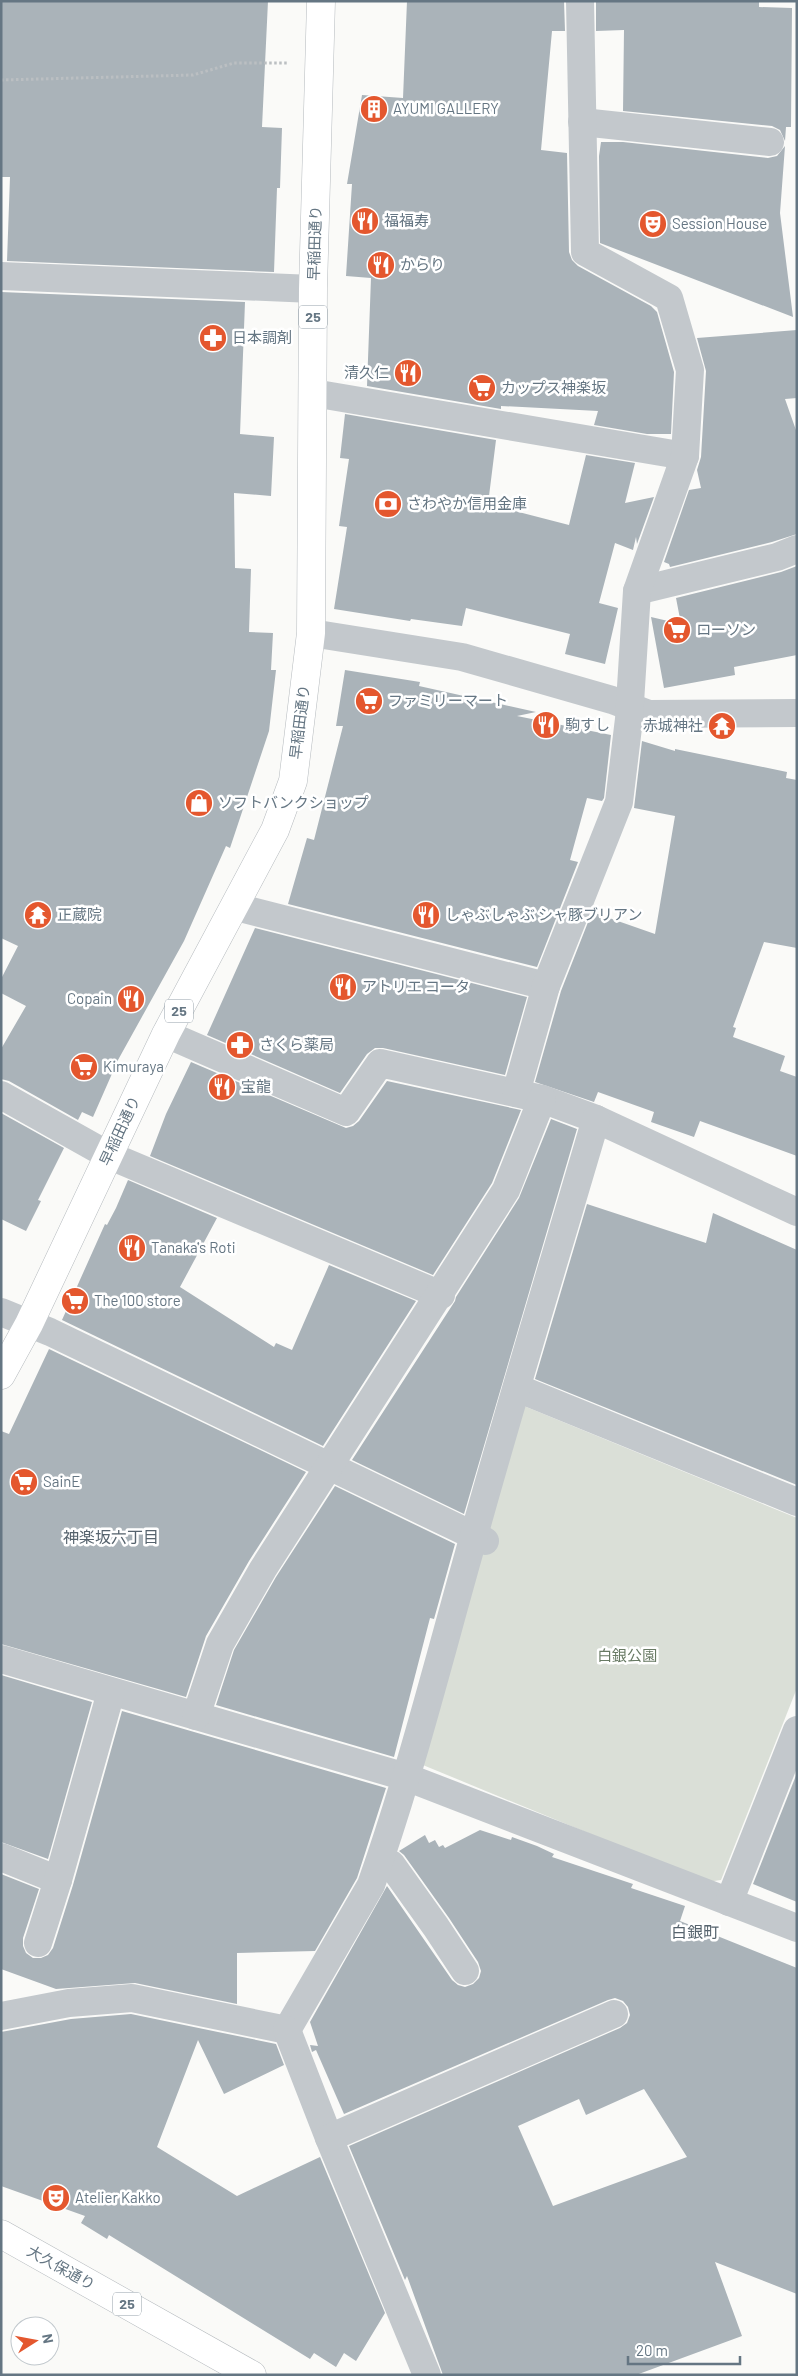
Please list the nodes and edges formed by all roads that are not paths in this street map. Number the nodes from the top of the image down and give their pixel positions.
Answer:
1 (322, 1) edge
2 (580, 1) edge
3 (582, 122) junction
4 (770, 142) dead end
5 (1, 276) edge
6 (313, 289) junction
7 (313, 392) junction
8 (685, 456) junction
9 (797, 549) edge
10 (637, 591) junction
11 (311, 633) junction
12 (630, 706) junction
13 (797, 713) edge
14 (236, 907) junction
15 (546, 986) junction
16 (166, 1034) junction
17 (1, 1095) edge
18 (529, 1096) junction
19 (596, 1119) junction
20 (108, 1155) junction
21 (797, 1212) edge
22 (441, 1295) junction
23 (1, 1312) edge
24 (28, 1324) junction
25 (1, 1375) edge
26 (517, 1388) junction
27 (329, 1466) junction
28 (797, 1502) edge
29 (480, 1539) junction
30 (1, 1659) edge
31 (112, 1692) junction
32 (196, 1716) junction
33 (797, 1730) edge
34 (406, 1777) junction
35 (1, 1857) edge
36 (380, 1861) junction
37 (58, 1880) junction
38 (730, 1902) junction
39 (797, 1928) edge
40 (38, 1943) dead end
41 (465, 1971) dead end
42 (614, 2014) dead end
43 (1, 2016) edge
44 (287, 2030) junction
45 (329, 2138) junction
46 (1, 2234) edge
47 (252, 2375) edge
48 (427, 2375) edge

1 - 6 main road, 早稲田通り / 25
2 - 3 street
3 - 4 street
3 - 8 street
5 - 6 street
6 - 7 main road, 早稲田通り / 25
7 - 8 street
7 - 11 main road, 早稲田通り / 25
8 - 10 street
9 - 10 street
10 - 12 street
11 - 12 street
11 - 14 main road, 早稲田通り / 25
12 - 13 street
12 - 15 street
14 - 15 street
14 - 16 main road, 早稲田通り / 25
15 - 18 street
16 - 18 street
16 - 20 main road, 早稲田通り / 25
17 - 20 street
18 - 19 street
18 - 22 street
19 - 21 street
19 - 26 street
20 - 22 street
20 - 24 main road, 早稲田通り / 25
22 - 27 street
23 - 24 street
24 - 25 main road, 早稲田通り / 25
24 - 27 street
26 - 28 street
26 - 29 street
27 - 29 street
27 - 32 street
29 - 34 street
30 - 31 street
31 - 32 street
31 - 37 street
32 - 34 street
33 - 38 street
34 - 36 street
34 - 38 street
35 - 37 street
36 - 41 street
36 - 44 street
37 - 40 street
38 - 39 street
42 - 45 street
43 - 44 street
44 - 45 street
45 - 48 street
46 - 47 main road, 大久保通り / 25

